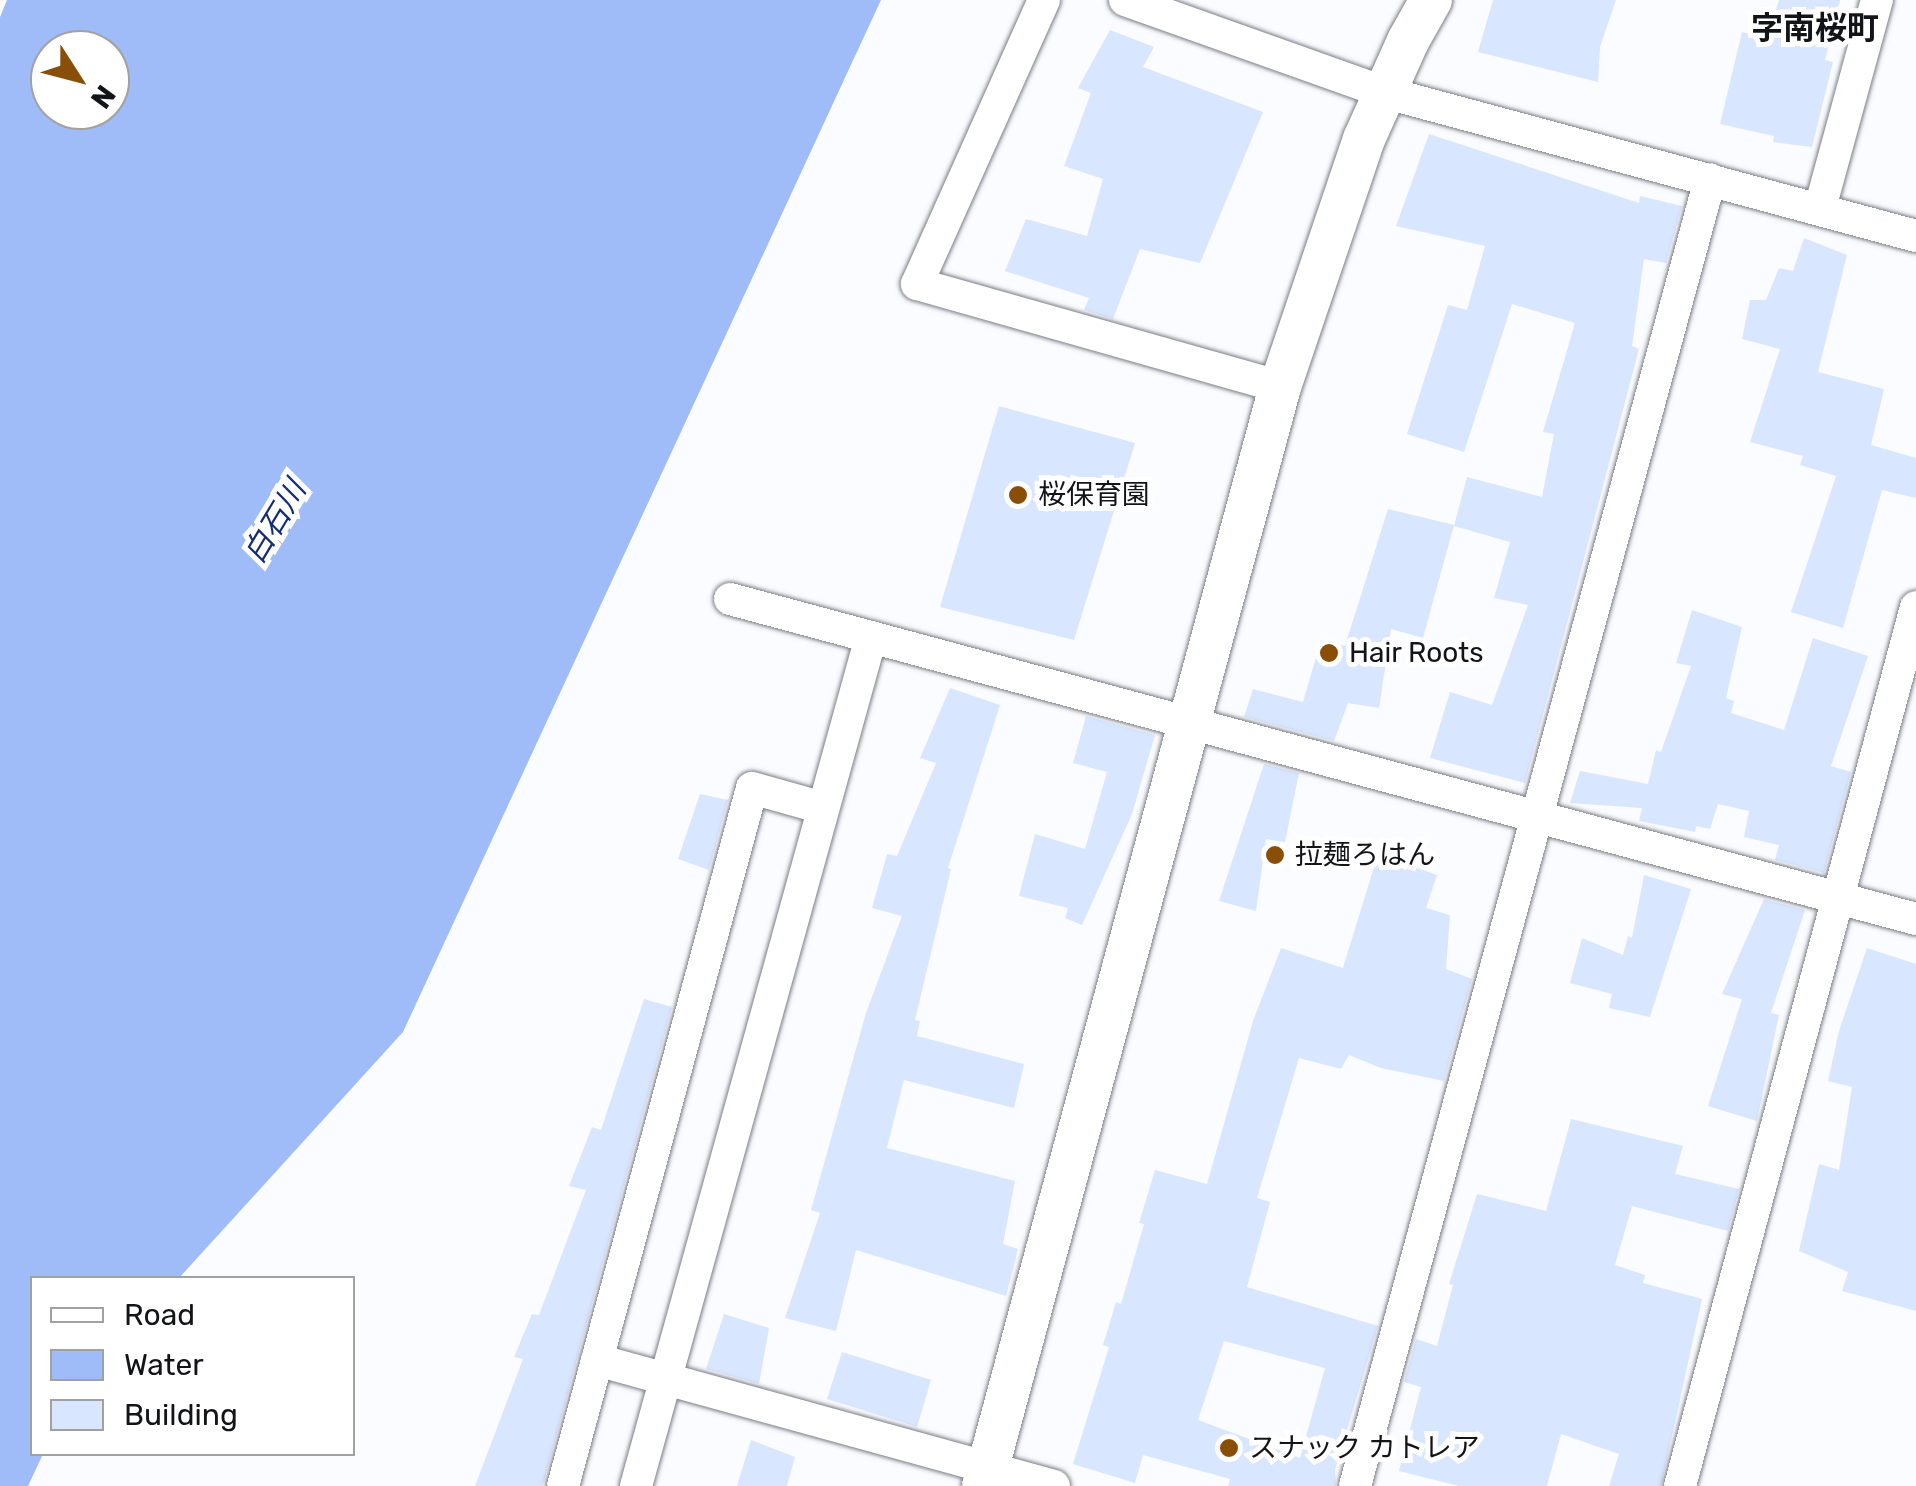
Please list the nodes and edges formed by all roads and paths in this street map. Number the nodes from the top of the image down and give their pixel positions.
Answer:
1 (1044, 0) edge
2 (1126, 0) edge
3 (1432, 0) edge
4 (1876, 0) edge
5 (1384, 92) junction
6 (1710, 179) junction
7 (1820, 208) junction
8 (1916, 236) edge
9 (1280, 388) junction
10 (730, 599) dead end
11 (1916, 607) edge
12 (871, 637) junction
13 (1190, 724) junction
14 (824, 808) junction
15 (1536, 817) junction
16 (1838, 898) junction
17 (1916, 918) edge
18 (597, 1360) junction
19 (666, 1379) junction
20 (986, 1478) edge
21 (563, 1486) edge
22 (636, 1486) edge
23 (1054, 1486) edge
24 (1354, 1486) edge
25 (1680, 1486) edge

1 - 9 street
2 - 5 street
3 - 5 street
4 - 7 street
5 - 6 street
5 - 9 street
6 - 7 street
6 - 15 street
7 - 8 street
9 - 13 street
10 - 12 street
11 - 16 street
12 - 13 street
12 - 14 street
13 - 15 street
13 - 20 street
14 - 18 street
14 - 19 street
15 - 16 street
15 - 24 street
16 - 17 street
16 - 25 street
18 - 19 street
18 - 21 street
19 - 20 street
19 - 22 street
20 - 23 street

